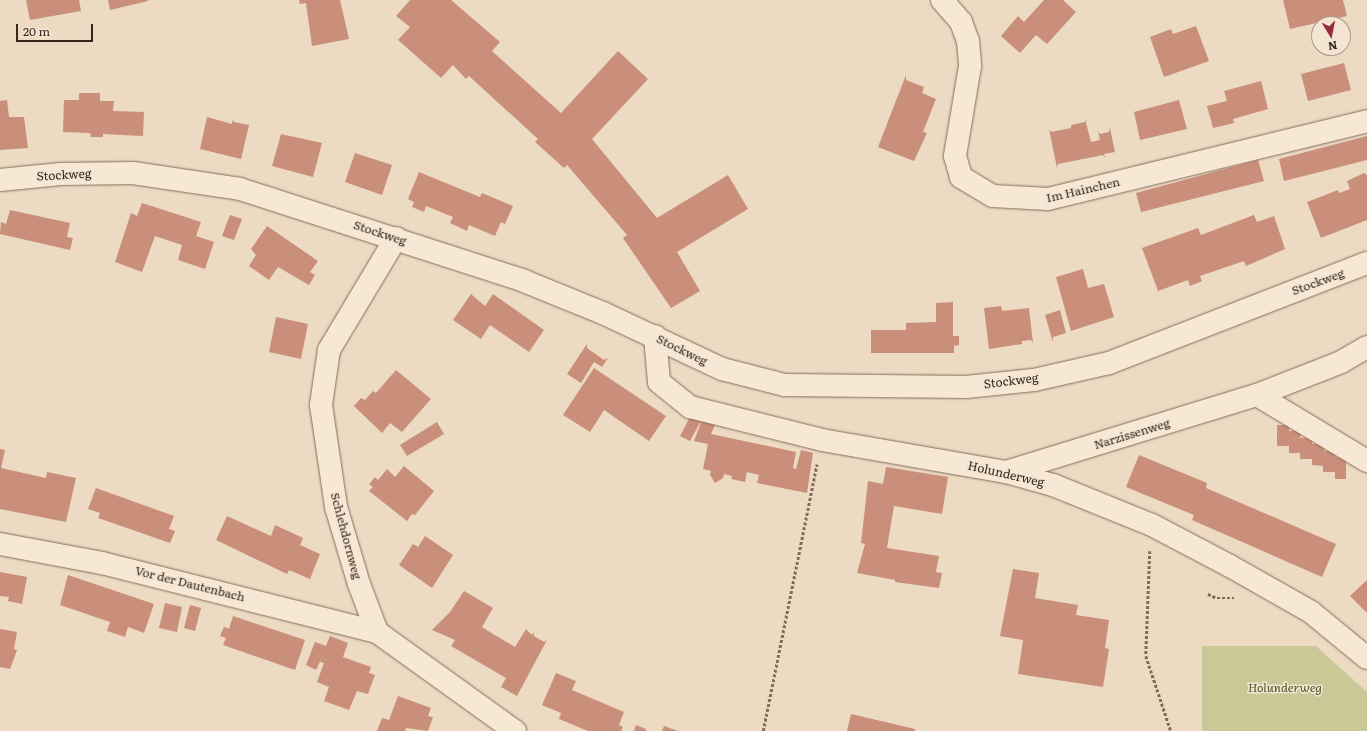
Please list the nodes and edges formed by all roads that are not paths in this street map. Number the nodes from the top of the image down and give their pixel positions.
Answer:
1 (942, 0) edge
2 (1367, 121) edge
3 (0, 180) edge
4 (396, 238) junction
5 (1367, 263) edge
6 (655, 336) junction
7 (1367, 347) edge
8 (1257, 395) junction
9 (1367, 461) edge
10 (1006, 472) junction
11 (0, 544) edge
12 (377, 632) junction
13 (1367, 658) edge
14 (515, 731) edge

1 - 2 street, Im Hainchen
3 - 4 street, Stockweg
4 - 6 street, Stockweg
4 - 12 street, Schlehdornweg
5 - 6 street, Stockweg
6 - 10 street, Holunderweg
7 - 8 street, Narzissenweg
8 - 9 street
8 - 10 street, Narzissenweg
10 - 13 street, Holunderweg
11 - 12 street, Vor der Dautenbach
12 - 14 street

